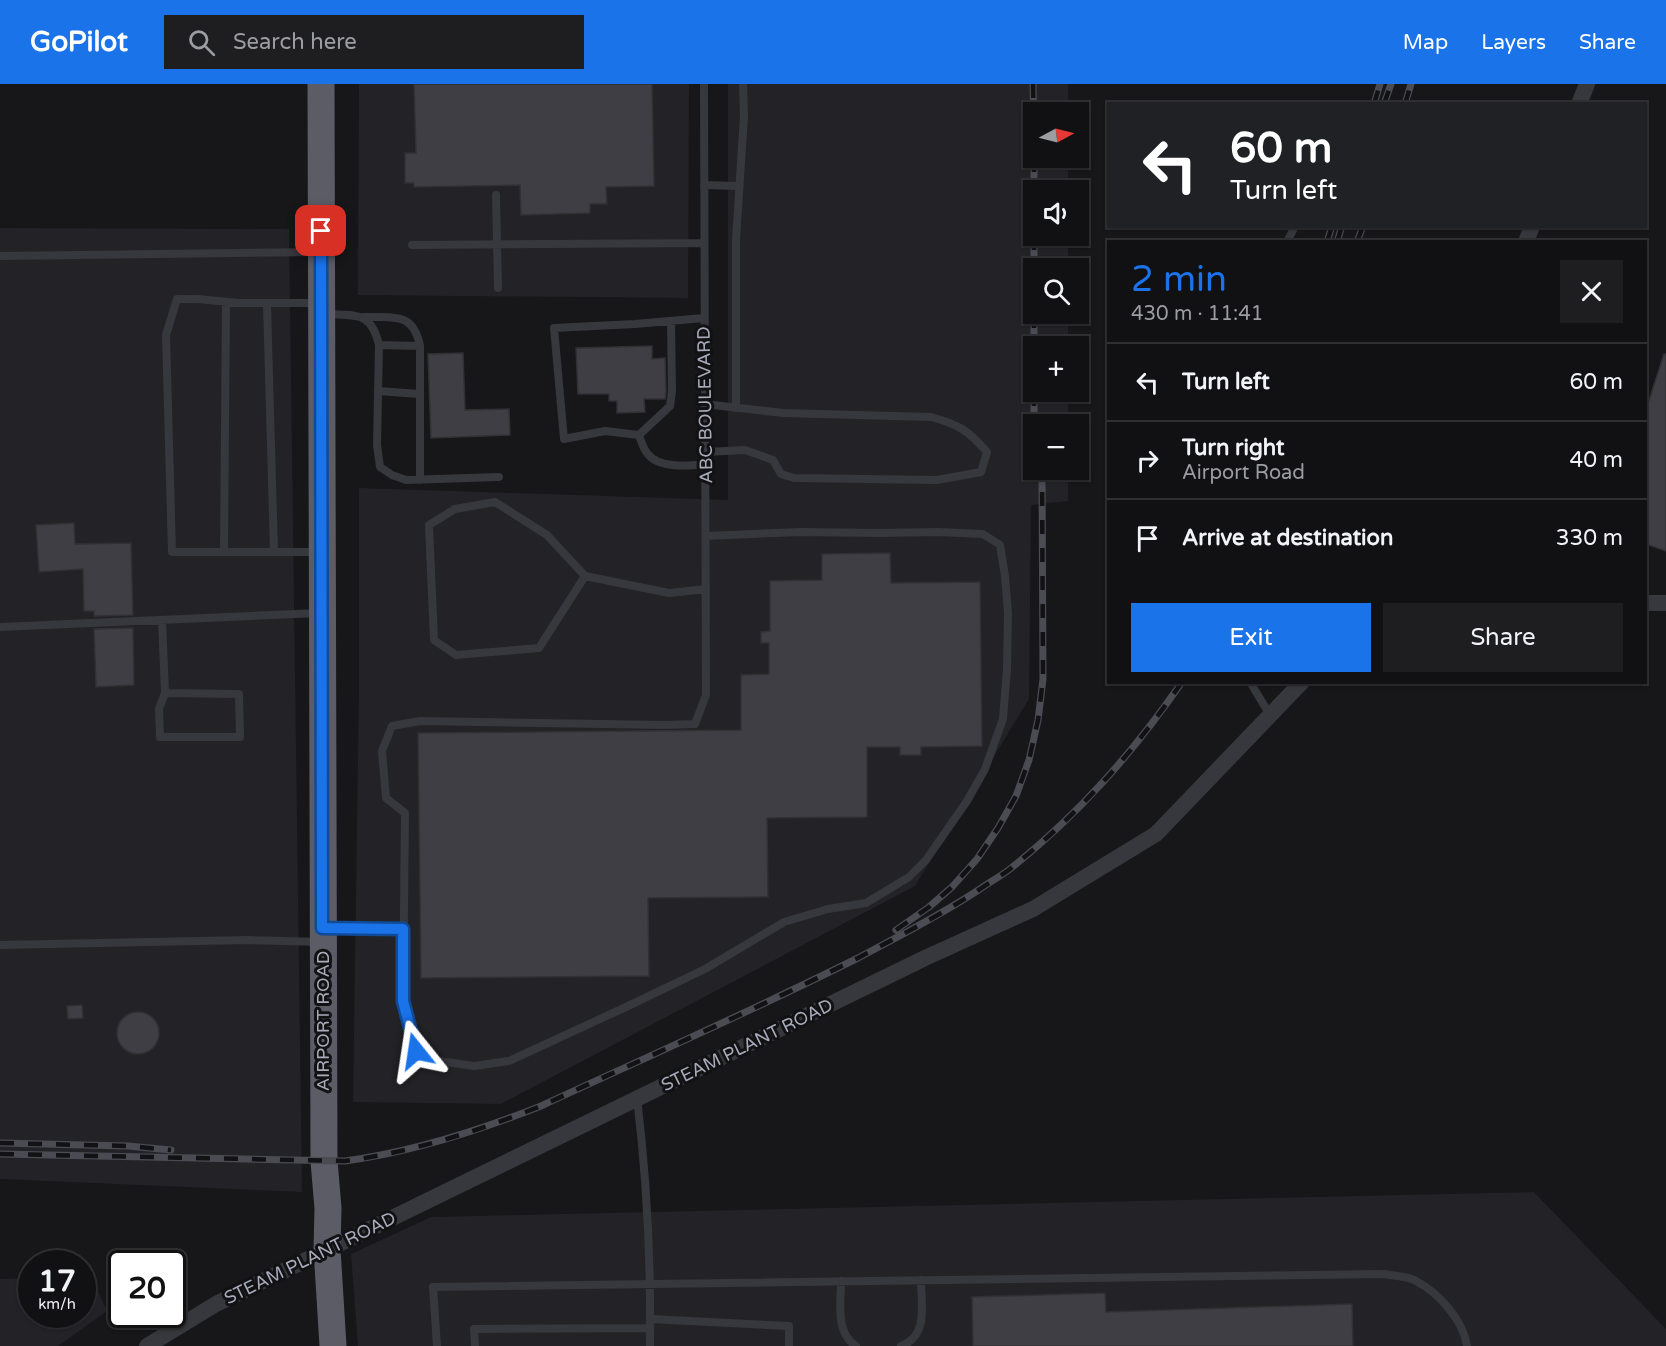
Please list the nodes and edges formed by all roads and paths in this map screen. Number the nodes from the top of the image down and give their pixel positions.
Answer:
1 (321, 84) edge
2 (704, 84) edge
3 (743, 84) edge
4 (1587, 84) edge
5 (1580, 102) edge
6 (704, 185) junction
7 (739, 186) junction
8 (496, 195) dead end
9 (704, 243) junction
10 (497, 244) junction
11 (412, 245) dead end
12 (321, 252) junction
13 (0, 256) edge
14 (498, 288) dead end
15 (226, 302) junction
16 (267, 304) junction
17 (321, 308) junction
18 (363, 317) junction
19 (704, 318) junction
20 (671, 321) junction
21 (379, 345) junction
22 (420, 346) junction
23 (378, 391) junction
24 (420, 394) junction
25 (704, 404) junction
26 (736, 408) junction
27 (639, 435) junction
28 (706, 452) junction
29 (706, 464) junction
30 (499, 477) dead end
31 (420, 480) junction
32 (706, 536) junction
33 (224, 552) junction
34 (274, 552) junction
35 (322, 552) junction
36 (585, 576) junction
37 (706, 589) junction
38 (1647, 603) edge
39 (1666, 603) edge
40 (322, 613) junction
41 (162, 620) junction
42 (0, 627) edge
43 (1251, 684) edge
44 (1300, 684) edge
45 (165, 693) junction
46 (1271, 716) junction
47 (403, 929) junction
48 (322, 935) junction
49 (0, 945) edge
50 (637, 1098) junction
51 (327, 1250) junction
52 (921, 1280) junction
53 (841, 1281) junction
54 (650, 1283) junction
55 (650, 1324) junction
56 (147, 1346) edge
57 (333, 1346) edge
58 (437, 1346) edge
59 (475, 1346) edge
60 (650, 1346) edge
61 (789, 1346) edge
62 (856, 1346) edge
63 (901, 1346) edge
64 (1467, 1346) edge

1 - 12 highway, AIRPORT ROAD
2 - 6 lane, ABC BOULEVARD
3 - 7 lane
4 - 5 street
6 - 7 lane
6 - 9 lane, ABC BOULEVARD
7 - 26 lane
8 - 10 lane
9 - 10 lane
9 - 19 lane, ABC BOULEVARD
10 - 11 lane
10 - 14 lane
12 - 13 lane
12 - 17 highway, AIRPORT ROAD
15 - 16 lane
15 - 33 lane
15 - 33 lane
16 - 17 lane
16 - 34 lane
17 - 18 lane
17 - 35 highway, AIRPORT ROAD
18 - 21 lane
18 - 22 lane
19 - 20 lane
19 - 25 lane, ABC BOULEVARD
20 - 27 lane
20 - 27 lane
21 - 22 lane
21 - 23 lane
22 - 24 lane
23 - 24 lane
23 - 31 lane
24 - 31 lane
25 - 26 lane
25 - 28 lane, ABC BOULEVARD
26 - 28 lane
27 - 29 lane
28 - 29 lane, ABC BOULEVARD
29 - 32 lane, ABC BOULEVARD
30 - 31 lane
32 - 37 lane, ABC BOULEVARD
32 - 47 lane
33 - 34 lane
34 - 35 lane
35 - 40 highway, AIRPORT ROAD
36 - 36 lane
36 - 37 lane
37 - 47 lane, ABC BOULEVARD
38 - 39 street
40 - 41 lane
40 - 48 highway, AIRPORT ROAD
41 - 42 lane
41 - 45 lane
43 - 46 lane
44 - 46 street, STEAM PLANT ROAD
45 - 45 lane
46 - 50 street, STEAM PLANT ROAD
47 - 48 lane
48 - 49 lane
48 - 51 highway, AIRPORT ROAD
50 - 51 street, STEAM PLANT ROAD
50 - 54 lane
51 - 56 street, STEAM PLANT ROAD
51 - 57 highway, AIRPORT ROAD
52 - 53 lane
52 - 63 lane
52 - 64 lane
53 - 54 lane
53 - 62 lane
54 - 55 lane
54 - 58 lane
55 - 59 lane
55 - 60 lane
55 - 61 lane

